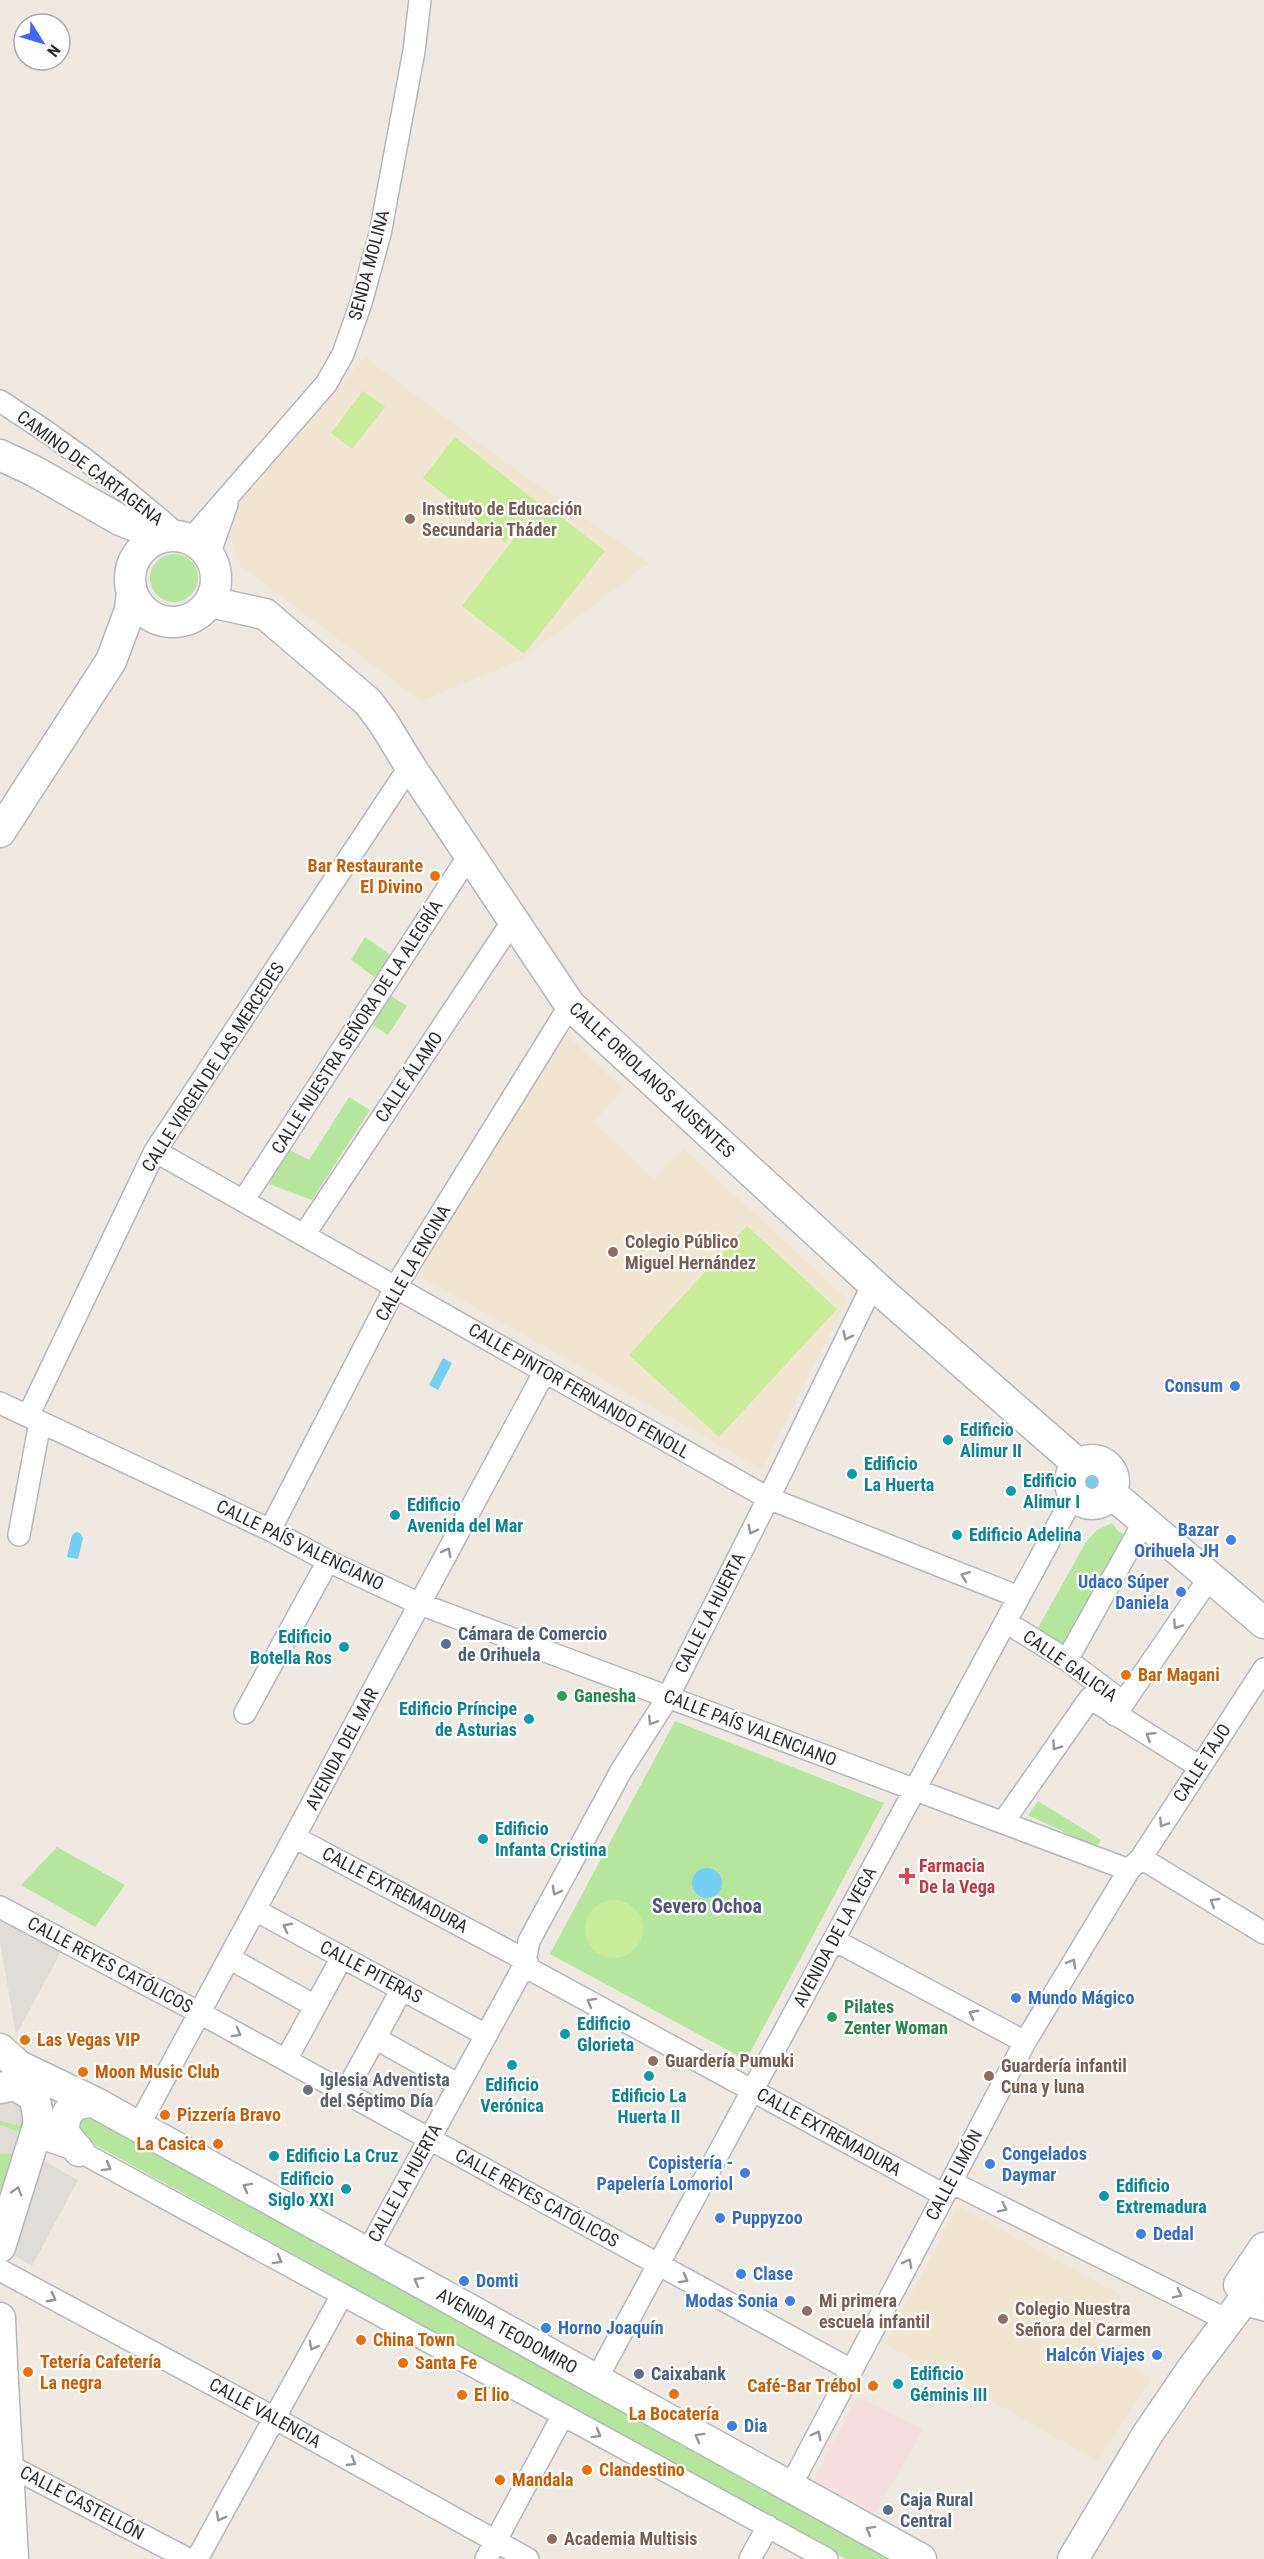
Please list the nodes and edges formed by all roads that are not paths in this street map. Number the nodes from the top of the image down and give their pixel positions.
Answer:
1 (420, 0) edge
2 (0, 401) edge
3 (0, 456) edge
4 (71, 493) junction
5 (190, 547) junction
6 (131, 583) junction
7 (210, 602) junction
8 (265, 614) junction
9 (158, 620) junction
10 (111, 661) junction
11 (410, 766) junction
12 (0, 832) edge
13 (470, 854) junction
14 (514, 919) junction
15 (570, 1005) junction
16 (155, 1151) junction
17 (243, 1201) junction
18 (304, 1235) junction
19 (873, 1284) junction
20 (396, 1286) junction
21 (545, 1371) junction
22 (0, 1403) edge
23 (34, 1419) junction
24 (1078, 1464) junction
25 (1111, 1493) junction
26 (1074, 1495) junction
27 (768, 1498) junction
28 (1144, 1520) junction
29 (270, 1530) junction
30 (19, 1535) dead end
31 (328, 1561) junction
32 (1210, 1577) junction
33 (1019, 1597) junction
34 (420, 1604) junction
35 (1264, 1623) edge
36 (1017, 1629) dead end
37 (1067, 1660) junction
38 (1264, 1669) edge
39 (668, 1697) junction
40 (1120, 1709) junction
41 (245, 1713) dead end
42 (1200, 1767) junction
43 (915, 1790) junction
44 (1004, 1821) junction
45 (294, 1837) junction
46 (1135, 1864) junction
47 (0, 1907) edge
48 (255, 1910) junction
49 (1264, 1933) edge
50 (834, 1940) junction
51 (342, 1957) junction
52 (229, 1958) junction
53 (525, 1963) junction
54 (402, 1989) junction
55 (315, 2006) junction
56 (200, 2013) junction
57 (486, 2035) junction
58 (375, 2038) junction
59 (1025, 2042) junction
60 (286, 2060) junction
61 (6, 2068) edge
62 (459, 2085) junction
63 (753, 2090) junction
64 (345, 2093) junction
65 (94, 2102) junction
66 (138, 2127) junction
67 (429, 2139) junction
68 (33, 2141) junction
69 (79, 2151) junction
70 (947, 2188) junction
71 (0, 2247) edge
72 (1264, 2248) edge
73 (367, 2253) junction
74 (659, 2265) junction
75 (0, 2270) edge
76 (1264, 2273) edge
77 (342, 2295) junction
78 (1242, 2310) edge
79 (0, 2318) edge
80 (851, 2370) junction
81 (596, 2380) junction
82 (563, 2415) junction
83 (274, 2417) junction
84 (8, 2465) junction
85 (790, 2487) junction
86 (768, 2526) junction
87 (490, 2551) edge
88 (13, 2559) edge
89 (188, 2559) edge
90 (197, 2559) edge
91 (528, 2559) edge
92 (750, 2559) edge
93 (827, 2559) edge
94 (921, 2559) edge
95 (1073, 2559) edge

1 - 5 street, SENDA MOLINA
2 - 5 street, CAMINO DE CARTAGENA
3 - 4 street
4 - 5 street, CALLE ORIOLANOS AUSENTES
4 - 6 street
5 - 6 street
5 - 7 street
5 - 8 street, CALLE ORIOLANOS AUSENTES
6 - 9 street
6 - 10 street
7 - 8 street, CALLE ORIOLANOS AUSENTES
7 - 9 street
8 - 11 street, CALLE ORIOLANOS AUSENTES
9 - 10 street
10 - 12 street
11 - 13 street, CALLE ORIOLANOS AUSENTES
11 - 16 street, CALLE VIRGEN DE LAS MERCEDES
13 - 14 street, CALLE ORIOLANOS AUSENTES
13 - 17 street, CALLE NUESTRA SEÑORA DE LA ALEGRÍA
14 - 15 street, CALLE ORIOLANOS AUSENTES
14 - 18 street, CALLE ÁLAMO
15 - 19 street, CALLE ORIOLANOS AUSENTES
15 - 20 street, CALLE LA ENCINA
16 - 17 street, CALLE PINTOR FERNANDO FENOLL
16 - 23 street, CALLE VIRGEN DE LAS MERCEDES
17 - 18 street, CALLE PINTOR FERNANDO FENOLL
18 - 20 street, CALLE PINTOR FERNANDO FENOLL
19 - 24 street, CALLE ORIOLANOS AUSENTES
19 -> 27 street, CALLE LA HUERTA
20 - 21 street, CALLE PINTOR FERNANDO FENOLL
20 - 29 street, CALLE LA ENCINA
21 - 27 street, CALLE PINTOR FERNANDO FENOLL
34 -> 21 street, AVENIDA DEL MAR
22 - 23 street, CALLE PAÍS VALENCIANO
23 - 29 street, CALLE PAÍS VALENCIANO
23 - 30 street, CALLE VIRGEN DE LAS MERCEDES
24 - 25 street
24 - 26 street
25 - 26 street
25 - 28 street
26 - 33 street, AVENIDA DE LA VEGA
33 -> 27 street, CALLE PINTOR FERNANDO FENOLL
27 -> 39 street, CALLE LA HUERTA
28 - 32 street
28 - 37 street
29 - 31 street, CALLE PAÍS VALENCIANO
31 - 34 street, CALLE PAÍS VALENCIANO
31 - 41 street
32 - 35 street
32 -> 40 street
33 - 43 street, AVENIDA DE LA VEGA
34 - 39 street, CALLE PAÍS VALENCIANO
34 - 45 street, AVENIDA DEL MAR
36 - 37 street, CALLE GALICIA
37 - 40 street, CALLE GALICIA
38 - 42 street, CALLE TAJO
39 - 43 street, CALLE PAÍS VALENCIANO
39 -> 53 street, CALLE LA HUERTA
42 -> 40 street
40 -> 44 street
42 -> 46 street, CALLE TAJO
43 - 44 street, CALLE PAÍS VALENCIANO
43 - 50 street, AVENIDA DE LA VEGA
44 - 46 street, CALLE PAÍS VALENCIANO
45 - 48 street, AVENIDA DEL MAR
45 - 53 street, CALLE EXTREMADURA
49 -> 46 street, CALLE PAÍS VALENCIANO
59 -> 46 street, CALLE LIMÓN
47 - 56 street, CALLE REYES CATÓLICOS
51 -> 48 street, CALLE PITERAS
48 - 52 street, AVENIDA DEL MAR
59 -> 50 street
50 - 63 street, AVENIDA DE LA VEGA
51 - 54 street, CALLE PITERAS
51 - 55 street
52 - 55 street
52 - 56 street, AVENIDA DEL MAR
53 - 57 street, CALLE LA HUERTA
63 -> 53 street, CALLE EXTREMADURA
54 - 57 street, CALLE PITERAS
54 - 58 street
55 - 60 street
56 -> 60 street, CALLE REYES CATÓLICOS
56 - 66 street, AVENIDA DEL MAR
57 - 62 street, CALLE LA HUERTA
58 - 62 street
58 - 64 street
59 - 70 street, CALLE LIMÓN
60 - 64 street, CALLE REYES CATÓLICOS
61 - 65 street, AVENIDA TEODOMIRO
61 - 68 street
62 - 67 street, CALLE LA HUERTA
63 - 70 street, CALLE EXTREMADURA
63 - 74 street, AVENIDA DE LA VEGA
64 - 67 street, CALLE REYES CATÓLICOS
65 - 66 street, AVENIDA TEODOMIRO
65 - 69 street
73 -> 66 street, AVENIDA TEODOMIRO
67 - 73 street, CALLE LA HUERTA
67 - 74 street, CALLE REYES CATÓLICOS
68 - 69 street
71 -> 68 street
69 -> 77 street
70 -> 78 street, CALLE EXTREMADURA
80 -> 70 street, CALLE LIMÓN
72 - 78 street
81 -> 73 street, AVENIDA TEODOMIRO
74 -> 80 street, CALLE REYES CATÓLICOS
74 - 81 street, AVENIDA DE LA VEGA
75 -> 83 street, CALLE VALENCIA
76 - 78 street
77 - 82 street
77 -> 83 street
78 - 95 street
79 - 84 street
85 -> 80 street, CALLE LIMÓN
85 -> 81 street, AVENIDA TEODOMIRO
82 -> 86 street
82 - 87 street
83 -> 87 street, CALLE VALENCIA
83 -> 90 street
84 - 88 street
84 - 89 street, CALLE CASTELLÓN
94 -> 85 street, AVENIDA TEODOMIRO
86 - 92 street
86 - 93 street
87 - 91 street, CALLE VALENCIA

